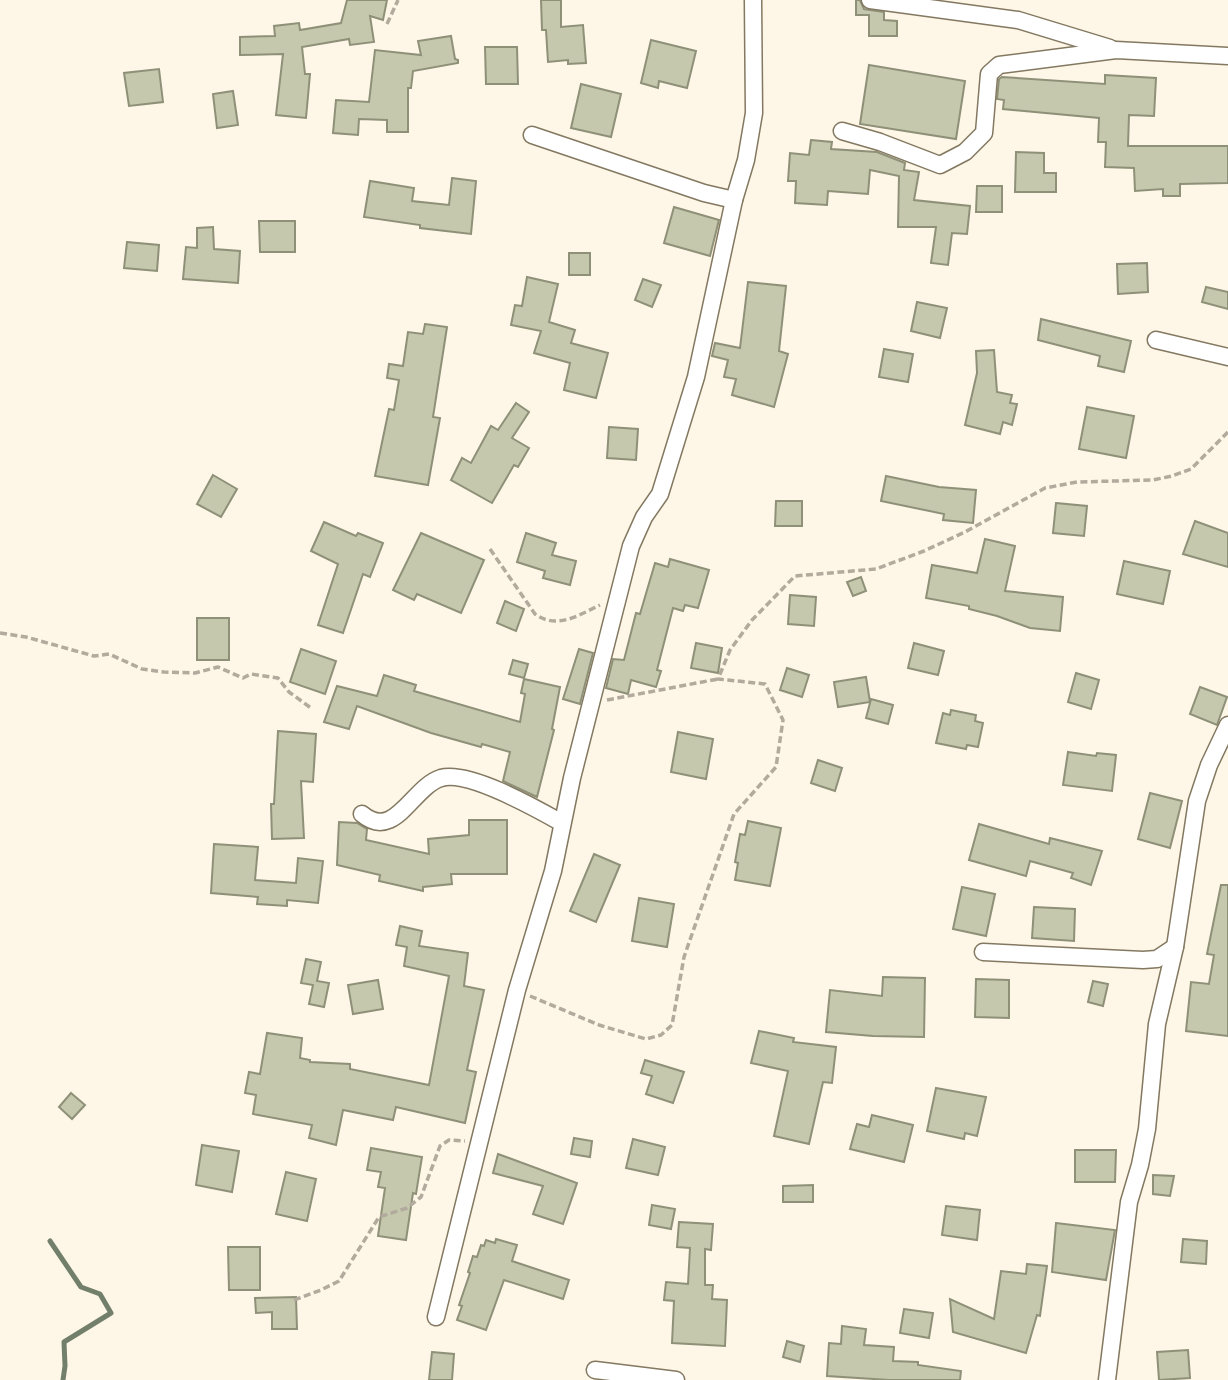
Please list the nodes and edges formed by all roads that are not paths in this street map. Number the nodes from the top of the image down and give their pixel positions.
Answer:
1 (753, 0) edge
2 (870, 0) edge
3 (1116, 50) junction
4 (1228, 57) edge
5 (842, 131) dead end
6 (533, 135) dead end
7 (734, 200) junction
8 (1156, 341) dead end
9 (1228, 357) edge
10 (1228, 725) edge
11 (362, 814) dead end
12 (562, 823) junction
13 (1175, 947) junction
14 (983, 953) dead end
15 (436, 1317) dead end
16 (595, 1370) dead end
17 (676, 1380) edge
18 (1107, 1380) edge

1 - 7 street
2 - 3 street
3 - 4 street
3 - 5 street
6 - 7 street
7 - 12 street
8 - 9 street
10 - 13 street
11 - 12 street
12 - 15 street
13 - 14 street
13 - 18 street
16 - 17 street

